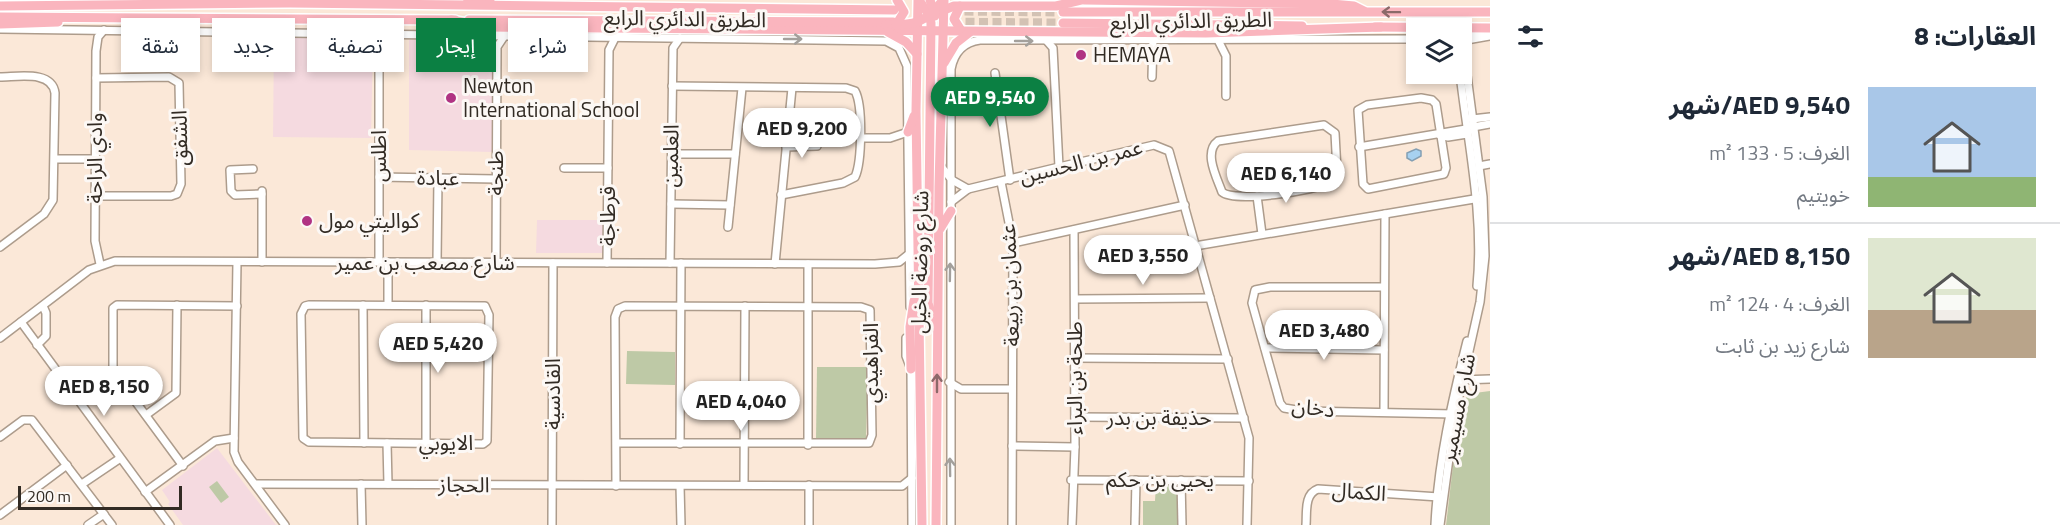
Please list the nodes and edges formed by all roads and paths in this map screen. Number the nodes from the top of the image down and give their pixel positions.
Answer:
1 (106, 0) edge
2 (490, 0) edge
3 (897, 0) edge
4 (919, 0) edge
5 (930, 0) edge
6 (1082, 0) edge
7 (1112, 0) edge
8 (1171, 1) edge
9 (943, 3) edge
10 (142, 4) junction
11 (0, 6) edge
12 (960, 6) junction
13 (456, 7) junction
14 (894, 10) dead end
15 (1063, 12) tunnel mouth
16 (1366, 12) junction
17 (1490, 12) edge
18 (932, 15) junction
19 (0, 16) edge
20 (108, 17) junction
21 (416, 20) edge
22 (496, 20) edge
23 (894, 23) junction
24 (1063, 23) tunnel mouth
25 (0, 24) edge
26 (918, 27) junction
27 (1381, 27) junction
28 (588, 28) edge
29 (1490, 28) edge
30 (0, 29) edge
31 (699, 29) junction
32 (84, 30) junction
33 (104, 30) junction
34 (773, 31) junction
35 (887, 31) junction
36 (307, 32) edge
37 (588, 32) edge
38 (931, 32) junction
39 (942, 32) junction
40 (966, 32) junction
41 (1038, 32) junction
42 (1287, 32) junction
43 (1163, 33) junction
44 (496, 34) edge
45 (506, 34) junction
46 (1472, 35) edge
47 (596, 36) junction
48 (616, 36) junction
49 (1490, 36) edge
50 (664, 37) junction
51 (1406, 37) edge
52 (1406, 37) edge
53 (680, 38) junction
54 (1217, 38) junction
55 (1236, 38) junction
56 (1472, 39) edge
57 (1059, 40) junction
58 (1151, 40) junction
59 (1047, 41) junction
60 (966, 44) joint
61 (496, 47) edge
62 (673, 48) junction
63 (899, 48) joint
64 (1053, 48) junction
65 (609, 50) junction
66 (96, 51) junction
67 (917, 54) junction
68 (1226, 56) junction
69 (942, 68) junction
70 (379, 72) edge
71 (496, 72) edge
72 (995, 73) dead end
73 (1152, 76) dead end
74 (0, 77) edge
75 (96, 78) junction
76 (1462, 84) edge
77 (1466, 84) edge
78 (672, 86) junction
79 (742, 88) junction
80 (792, 88) junction
81 (1226, 96) dead end
82 (916, 111) junction
83 (1490, 117) edge
84 (1490, 124) edge
85 (1469, 127) junction
86 (908, 132) junction
87 (1440, 135) junction
88 (860, 138) junction
89 (890, 138) junction
90 (817, 146) dead end
91 (786, 147) junction
92 (908, 147) junction
93 (1359, 147) junction
94 (672, 154) junction
95 (735, 154) junction
96 (55, 159) junction
97 (95, 159) junction
98 (917, 159) junction
99 (939, 164) junction
100 (1490, 164) edge
101 (1059, 167) junction
102 (564, 168) dead end
103 (608, 168) junction
104 (253, 169) dead end
105 (1479, 170) junction
106 (1490, 171) edge
107 (379, 177) junction
108 (438, 178) junction
109 (496, 179) junction
110 (952, 180) junction
111 (1010, 180) junction
112 (1001, 182) junction
113 (968, 189) junction
114 (782, 195) junction
115 (95, 196) junction
116 (1257, 196) junction
117 (1479, 198) junction
118 (670, 204) junction
119 (1185, 205) junction
120 (730, 206) junction
121 (951, 206) junction
122 (1385, 214) junction
123 (728, 227) dead end
124 (1074, 230) junction
125 (938, 231) junction
126 (1262, 234) junction
127 (1012, 243) junction
128 (1196, 246) junction
129 (0, 247) edge
130 (914, 252) junction
131 (1485, 256) edge
132 (237, 262) junction
133 (262, 262) junction
134 (379, 262) junction
135 (388, 262) junction
136 (437, 262) junction
137 (496, 263) junction
138 (553, 263) junction
139 (607, 263) junction
140 (670, 263) junction
141 (100, 264) junction
142 (681, 264) junction
143 (775, 264) junction
144 (808, 264) junction
145 (875, 264) junction
146 (910, 278) junction
147 (1384, 287) junction
148 (1075, 298) junction
149 (1210, 298) junction
150 (177, 305) junction
151 (363, 305) junction
152 (388, 305) junction
153 (426, 305) junction
154 (42, 306) junction
155 (237, 306) junction
156 (680, 306) junction
157 (745, 306) junction
158 (808, 306) junction
159 (21, 322) junction
160 (937, 327) junction
161 (0, 338) edge
162 (37, 345) junction
163 (1265, 348) junction
164 (1384, 350) junction
165 (1075, 358) junction
166 (1228, 359) junction
167 (911, 369) junction
168 (1490, 379) edge
169 (1460, 380) junction
170 (949, 382) junction
171 (961, 389) junction
172 (1012, 389) junction
173 (949, 398) junction
174 (1384, 411) junction
175 (1452, 413) junction
176 (146, 415) junction
177 (1075, 417) junction
178 (1244, 418) junction
179 (0, 437) edge
180 (234, 438) junction
181 (364, 443) junction
182 (387, 443) junction
183 (426, 443) junction
184 (616, 443) junction
185 (680, 444) junction
186 (744, 445) junction
187 (808, 445) junction
188 (1012, 446) junction
189 (1075, 447) junction
190 (118, 459) junction
191 (67, 465) junction
192 (183, 466) junction
193 (912, 478) junction
194 (1071, 480) junction
195 (1136, 480) junction
196 (1181, 480) junction
197 (1249, 481) junction
198 (82, 484) junction
199 (256, 484) junction
200 (361, 484) junction
201 (388, 484) junction
202 (744, 485) junction
203 (809, 485) junction
204 (552, 486) junction
205 (616, 486) junction
206 (680, 486) junction
207 (902, 486) junction
208 (145, 492) junction
209 (912, 496) junction
210 (1439, 497) junction
211 (104, 514) junction
212 (0, 515) edge
213 (937, 524) edge
214 (88, 525) edge
215 (112, 525) edge
216 (170, 525) edge
217 (285, 525) edge
218 (362, 525) edge
219 (552, 525) edge
220 (681, 525) edge
221 (809, 525) edge
222 (912, 525) edge
223 (922, 525) edge
224 (951, 525) edge
225 (1012, 525) edge
226 (1071, 525) edge
227 (1135, 525) edge
228 (1182, 525) edge
229 (1247, 525) edge
230 (1306, 525) edge
231 (1435, 525) edge
232 (1440, 525) edge

1 - 10 main road
2 - 13 main road
3 - 23 main road
4 - 18 main road
4 - 26 main road, شارع روضة الخيل
5 - 18 main road
6 - 7 main road
6 - 12 main road
7 - 8 main road
8 - 16 main road
9 - 12 main road
9 - 18 main road
9 - 39 main road, شارع روضة الخيل
10 - 11 main road, الطريق الدائري الرابع
10 - 13 main road, الطريق الدائري الرابع
12 - 40 main road
13 - 14 main road, الطريق الدائري الرابع
15 - 16 main road, الطريق الدائري الرابع
17 -> 16 main road, الطريق الدائري الرابع
18 - 26 main road
18 - 38 main road
18 - 39 main road
19 - 20 main road, الطريق الدائري الرابع
20 - 21 main road, الطريق الدائري الرابع
20 - 25 main road
22 - 23 main road, الطريق الدائري الرابع
23 - 26 main road
23 - 34 main road
24 - 27 main road, الطريق الدائري الرابع
26 - 35 main road
26 - 38 main road
26 - 67 main road, شارع روضة الخيل
27 - 29 main road, الطريق الدائري الرابع
27 - 42 main road
28 - 31 main road
30 - 32 street, الطريق الدائري الرابع
31 - 34 main road
31 - 53 main road
32 - 33 street, الطريق الدائري الرابع
32 - 66 street, وادي الراحة
33 - 36 street, الطريق الدائري الرابع
33 - 66 street, وادي الراحة
34 - 35 main road
35 - 67 main road
37 - 47 main road
38 - 39 main road
38 - 160 main road
39 - 40 main road
39 - 69 main road, شارع روضة الخيل
40 - 41 main road
40 - 69 main road
41 - 43 main road
41 - 59 street
42 - 43 main road
42 - 51 street, الطريق الدائري الرابع
43 - 58 street
44 - 45 street, الطريق الدائري الرابع
45 - 47 street, الطريق الدائري الرابع
45 - 61 street
46 - 49 street
47 - 48 street, الطريق الدائري الرابع
47 - 65 street
48 - 50 street, الطريق الدائري الرابع
48 - 65 street, قرطاجة
49 - 56 street
50 - 53 street, الطريق الدائري الرابع
50 - 62 street
52 - 55 street, الطريق الدائري الرابع
53 - 62 street
53 -> 63 street, الطريق الدائري الرابع
54 - 55 street, الطريق الدائري الرابع
54 - 58 street, الطريق الدائري الرابع
54 - 68 street
55 - 68 street
57 - 58 street, الطريق الدائري الرابع
57 - 59 street, الطريق الدائري الرابع
57 - 64 street
58 - 73 street
60 -> 59 street, الطريق الدائري الرابع
59 - 64 street
60 - 110 street, شارع روضة الخيل
62 - 78 street, العلمين
63 - 86 street, شارع روضة الخيل
64 - 101 street
65 - 103 street, قرطاجة
66 - 75 street, وادي الراحة
67 - 82 main road, شارع روضة الخيل
68 - 81 street
69 - 99 main road, شارع روضة الخيل
70 - 107 street, اطلس
71 - 109 street, طنجة
72 - 111 street
74 - 96 street
75 - 97 street, وادي الراحة
75 - 115 street, الشفق
76 - 85 street, شارع مسيمير
77 - 85 street, شارع مسيمير
78 - 79 street
78 - 94 street, العلمين
79 - 80 street
79 - 95 street
80 - 88 street
80 - 91 street
82 - 86 main road
82 - 98 main road, شارع روضة الخيل
83 - 85 street
84 - 85 street
85 - 87 street
85 - 105 street, شارع مسيمير
85 - 117 street, شارع مسيمير
86 - 89 street
86 - 92 street, شارع روضة الخيل
87 - 93 street
87 - 93 street
87 - 93 street
88 - 89 street
88 - 114 street
89 - 92 street
90 - 91 street
91 - 114 street
92 - 98 street
92 - 130 street, شارع روضة الخيل
94 - 95 street
94 - 118 street, العلمين
95 - 120 street
96 - 97 street
96 - 129 street
97 - 115 street, وادي الراحة
98 - 130 main road, شارع روضة الخيل
99 - 110 street
99 - 125 main road, شارع روضة الخيل
100 - 105 street
101 - 111 street, عمر بن الحسين
101 - 119 street, عمر بن الحسين
102 - 103 street, قرطاجة
103 - 139 street, قرطاجة
104 - 133 street
105 - 106 street
105 - 117 street, شارع مسيمير
107 - 108 street, عبادة
107 - 134 street, اطلس
108 - 109 street, عبادة
108 - 136 street
109 - 137 street, طنجة
110 - 113 street
110 - 121 street, شارع روضة الخيل
111 - 112 street, عمر بن الحسين
112 - 113 street, عمر بن الحسين
112 - 127 street, عثمان بن ربيعة
113 - 121 street, عمر بن الحسين
114 - 143 street
115 - 141 street, وادي الراحة
116 - 116 street
116 - 126 street
117 - 122 street
117 - 131 street, شارع مسيمير
118 - 120 street
118 - 140 street, العلمين
119 - 124 street
119 - 128 street, عمر بن الحسين
120 - 123 street
121 - 125 main road
170 -> 121 street, شارع روضة الخيل
122 - 126 street
122 - 147 street
124 - 127 street
124 - 148 street, طلحة بن البراء
125 - 160 main road, شارع روضة الخيل
126 - 128 street
127 - 172 street, عثمان بن ربيعة
128 - 149 street, عمر بن الحسين
130 - 145 street, شارع مصعب بن عمير
130 - 146 street, شارع روضة الخيل
130 - 167 main road
130 - 223 main road, شارع روضة الخيل
131 - 169 street, شارع مسيمير
132 - 133 street, شارع مصعب بن عمير
132 - 141 street, شارع مصعب بن عمير
132 - 155 street
133 - 134 street, شارع مصعب بن عمير
134 - 135 street, شارع مصعب بن عمير
135 - 136 street, شارع مصعب بن عمير
135 - 152 street
136 - 137 street, شارع مصعب بن عمير
137 - 138 street, شارع مصعب بن عمير
138 - 139 street, شارع مصعب بن عمير
138 - 204 street, القادسية
139 - 140 street, شارع مصعب بن عمير
140 - 142 street, شارع مصعب بن عمير
141 - 154 street
142 - 143 street, شارع مصعب بن عمير
142 - 156 street
143 - 144 street, شارع مصعب بن عمير
144 - 145 street, شارع مصعب بن عمير
144 - 158 street
145 - 146 street, شارع مصعب بن عمير
146 - 167 street, شارع روضة الخيل
147 - 163 street, دخان
147 - 164 street
148 - 149 street
148 - 165 street, طلحة بن البراء
149 - 166 street, عمر بن الحسين
150 - 155 street
150 - 176 street
150 - 176 street
151 - 152 street, الايوبي
151 - 181 street
151 - 181 street, الايوبي
152 - 153 street, الايوبي
153 - 183 street
153 - 183 street, الايوبي
154 - 159 street
154 - 162 street
155 - 180 street
156 - 157 street, الفراهيدي
156 - 184 street, الفراهيدي
156 - 185 street
157 - 158 street, الفراهيدي
157 - 186 street
158 - 187 street
158 - 187 street, الفراهيدي
159 - 161 street
159 - 162 street
213 -> 160 main road, شارع روضة الخيل
162 - 190 street
163 - 164 street
163 - 174 street, دخان
164 - 174 street
165 - 166 street
165 - 177 street, طلحة بن البراء
166 - 178 street, عمر بن الحسين
167 - 193 street, شارع روضة الخيل
168 - 169 street
169 - 175 street, شارع مسيمير
170 - 171 street
170 - 173 street, شارع روضة الخيل
171 - 172 street
171 - 173 street
172 - 188 street, عثمان بن ربيعة
224 -> 173 street, شارع روضة الخيل
174 - 175 street, دخان
175 - 210 street, شارع مسيمير
176 - 192 street
177 - 178 street, حذيفة بن بدر
177 - 189 street, طلحة بن البراء
178 - 197 street, عمر بن الحسين
179 - 191 street
180 - 192 street
180 - 199 street
181 - 182 street, الايوبي
182 - 183 street, الايوبي
182 - 201 street, الايوبي
184 - 185 street, الفراهيدي
184 - 205 street, الفراهيدي
185 - 186 street, الفراهيدي
186 - 187 street, الفراهيدي
186 - 202 street
188 - 189 street
188 - 225 street, عثمان بن ربيعة
189 - 194 street, طلحة بن البراء
190 - 198 street
190 - 208 street
191 - 198 street
191 - 212 street
192 - 208 street
193 - 207 street
193 - 209 street, شارع روضة الخيل
194 - 195 street, يحيى بن حكم
194 - 226 street, طلحة بن البراء
195 - 196 street, يحيى بن حكم
195 - 227 street
196 - 197 street, يحيى بن حكم
196 - 228 street
197 - 229 street, عمر بن الحسين
198 - 211 street
199 - 200 street, الحجاز
199 - 217 street
200 - 201 street, الحجاز
200 - 218 street
201 - 204 street, الحجاز
202 - 203 street, الحجاز
202 - 206 street, الحجاز
203 - 207 street, الحجاز
203 - 221 street
204 - 205 street, الحجاز
204 - 219 street, القادسية
205 - 206 street, الحجاز
206 - 220 street
207 - 209 street
208 - 216 street
209 - 222 street, شارع روضة الخيل
210 - 230 street, الكمال
210 - 231 street, شارع مسيمير
210 - 232 street, شارع مسيمير
211 - 214 street
211 - 215 street

